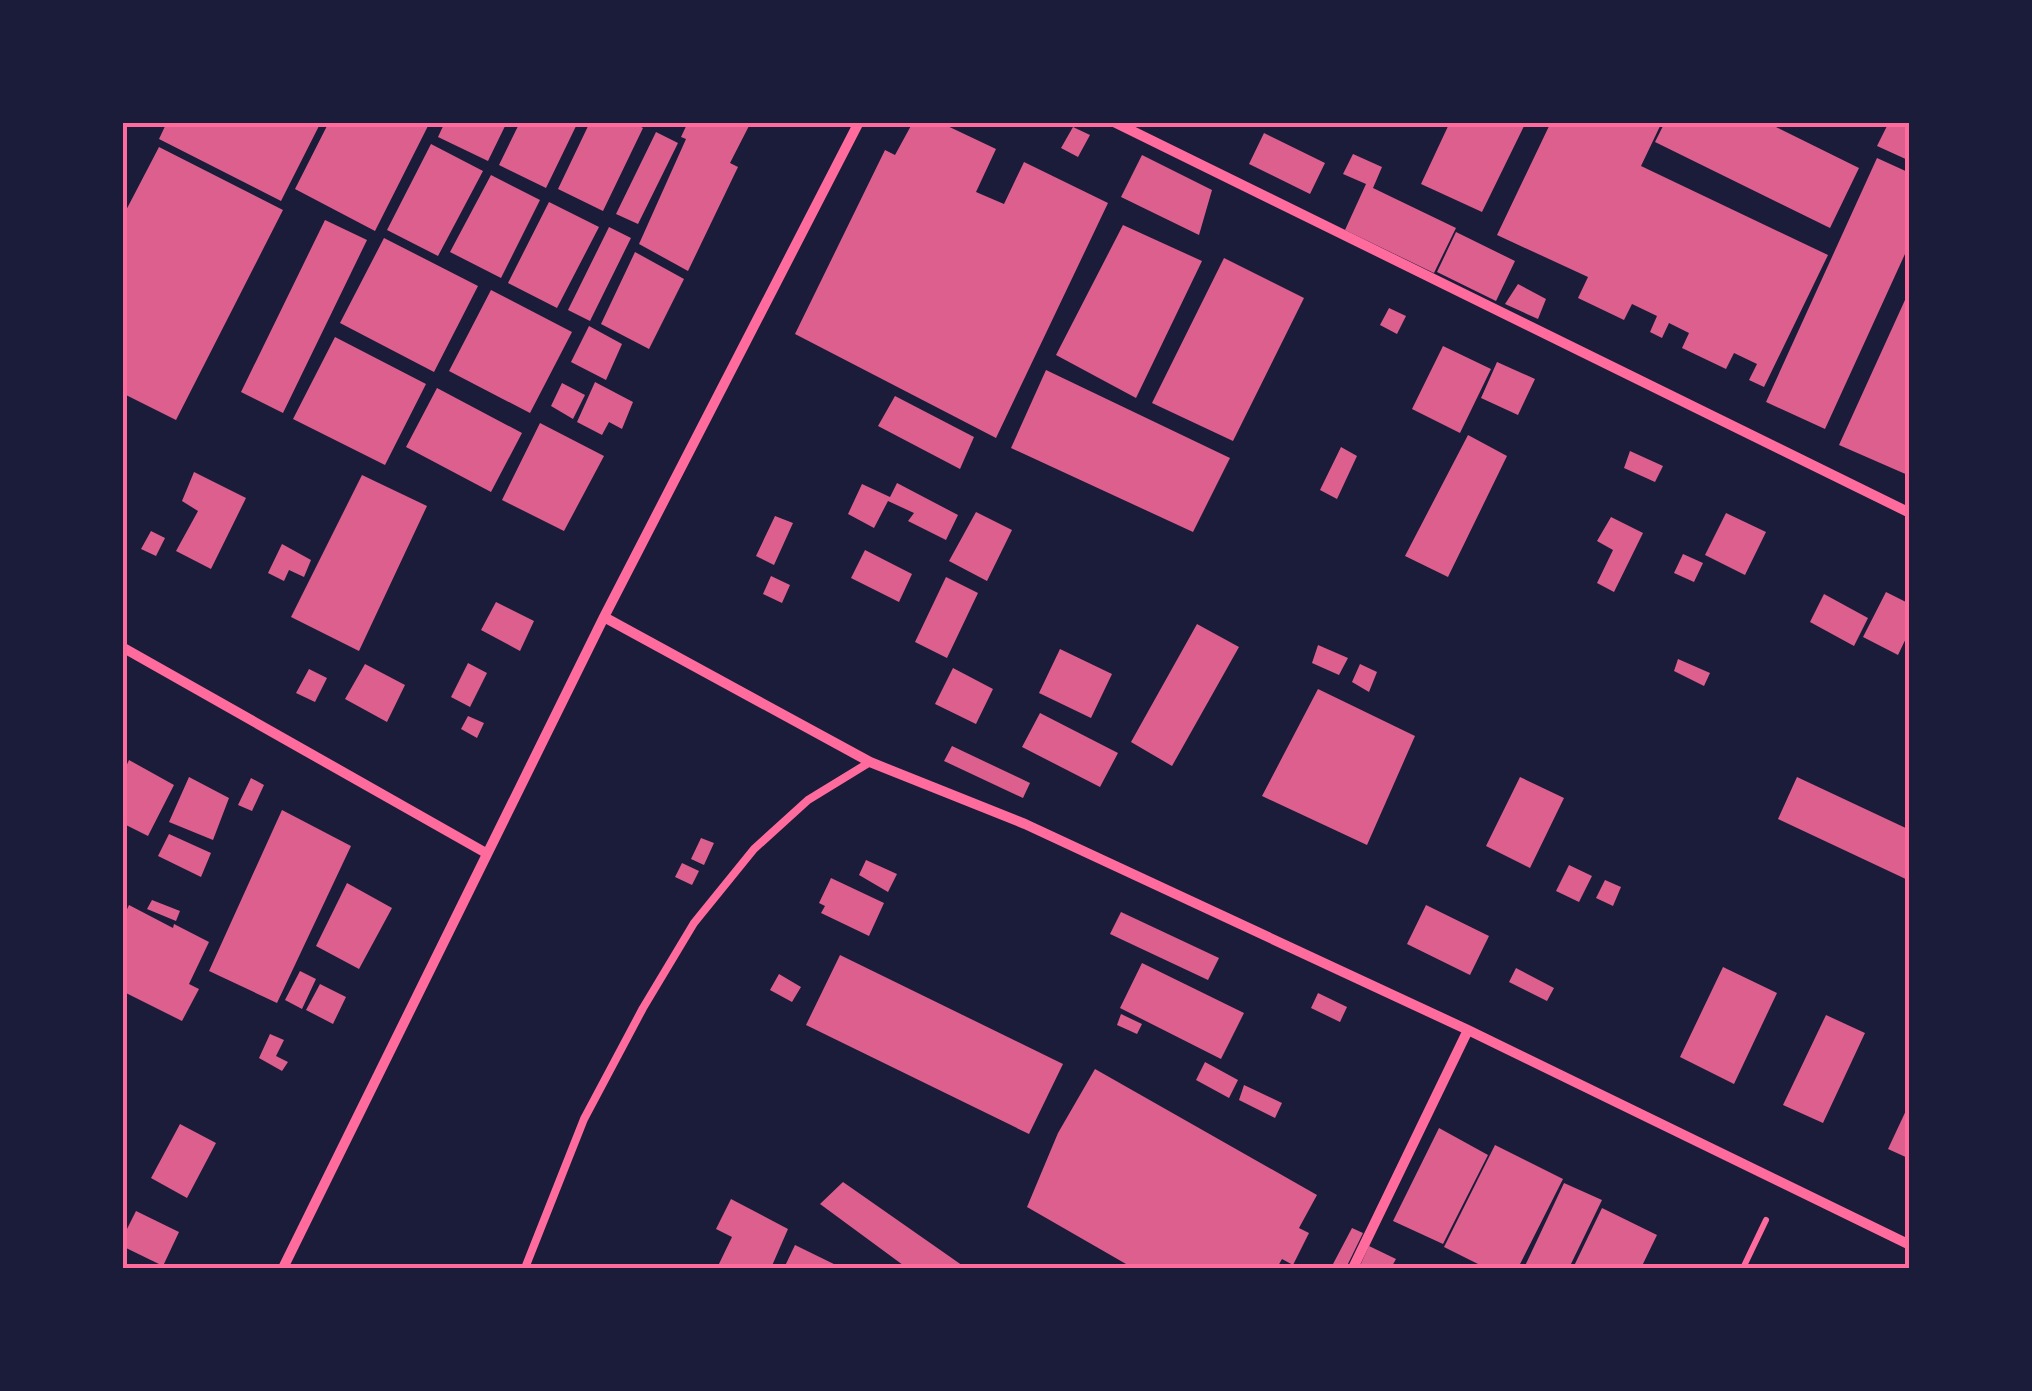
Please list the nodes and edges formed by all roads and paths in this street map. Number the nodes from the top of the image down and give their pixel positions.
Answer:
1 (858, 122) edge
2 (1114, 122) edge
3 (1910, 513) edge
4 (604, 618) junction
5 (122, 647) edge
6 (870, 762) junction
7 (486, 853) junction
8 (1468, 1030) junction
9 (1784, 1184) junction
10 (1910, 1245) edge
11 (283, 1268) edge
12 (525, 1268) edge
13 (1353, 1268) edge
14 (1743, 1268) edge

1 - 4 street
2 - 3 street
4 - 6 street
4 - 7 street
5 - 7 street
6 - 8 street
6 - 12 lane
7 - 11 street
8 - 9 street
8 - 13 street
9 - 10 street
9 - 14 path

